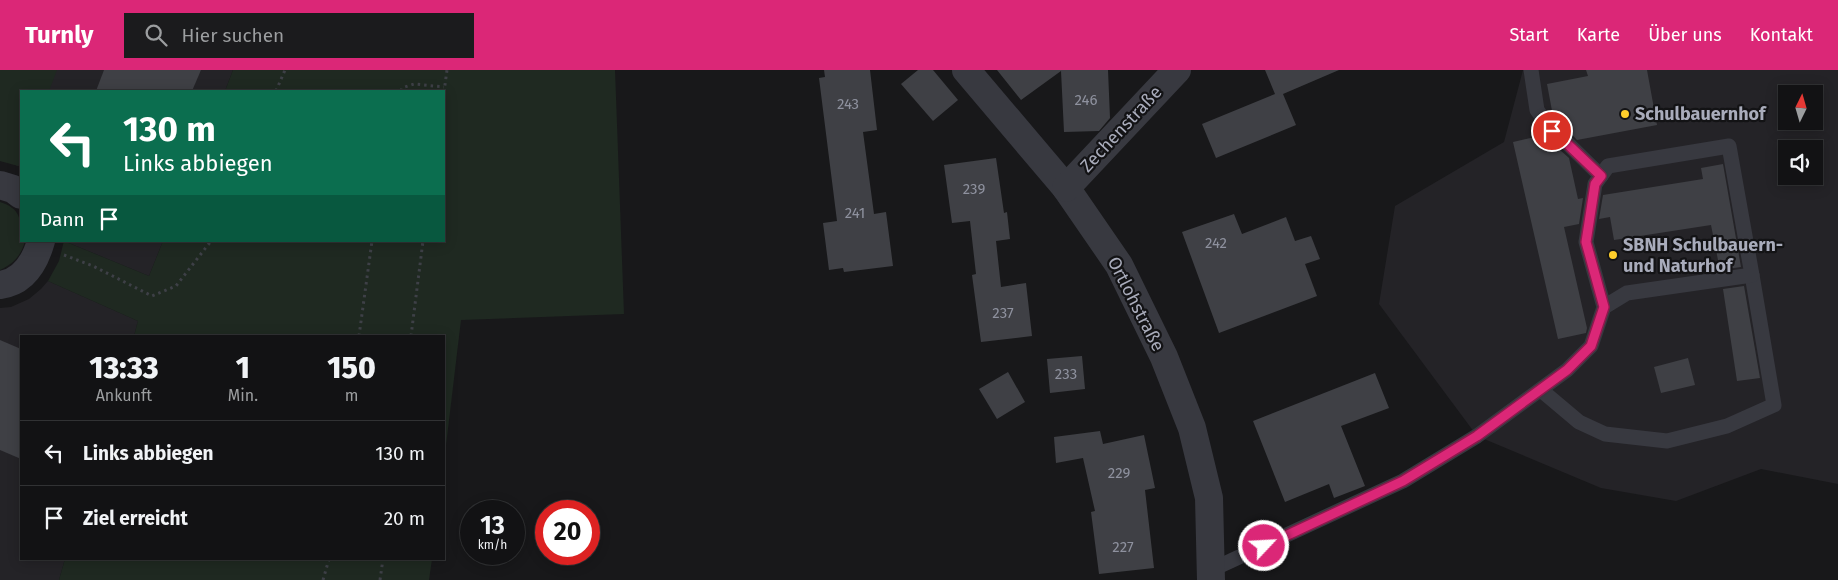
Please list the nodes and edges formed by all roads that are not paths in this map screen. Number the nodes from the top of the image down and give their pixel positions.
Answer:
1 (966, 70) edge
2 (1177, 70) edge
3 (1531, 70) edge
4 (1601, 176) junction
5 (0, 186) edge
6 (1066, 188) junction
7 (20, 194) edge
8 (40, 244) edge
9 (1752, 275) junction
10 (0, 285) edge
11 (1604, 307) junction
12 (1541, 390) junction
13 (1211, 575) edge

1 - 6 street, Ortlohstraße
2 - 6 street, Zechenstraße
3 - 4 lane
4 - 9 lane
4 - 11 lane
5 - 7 street
6 - 13 street, Ortlohstraße
8 - 10 street
9 - 11 lane
9 - 12 lane
11 - 12 lane
12 - 13 lane

